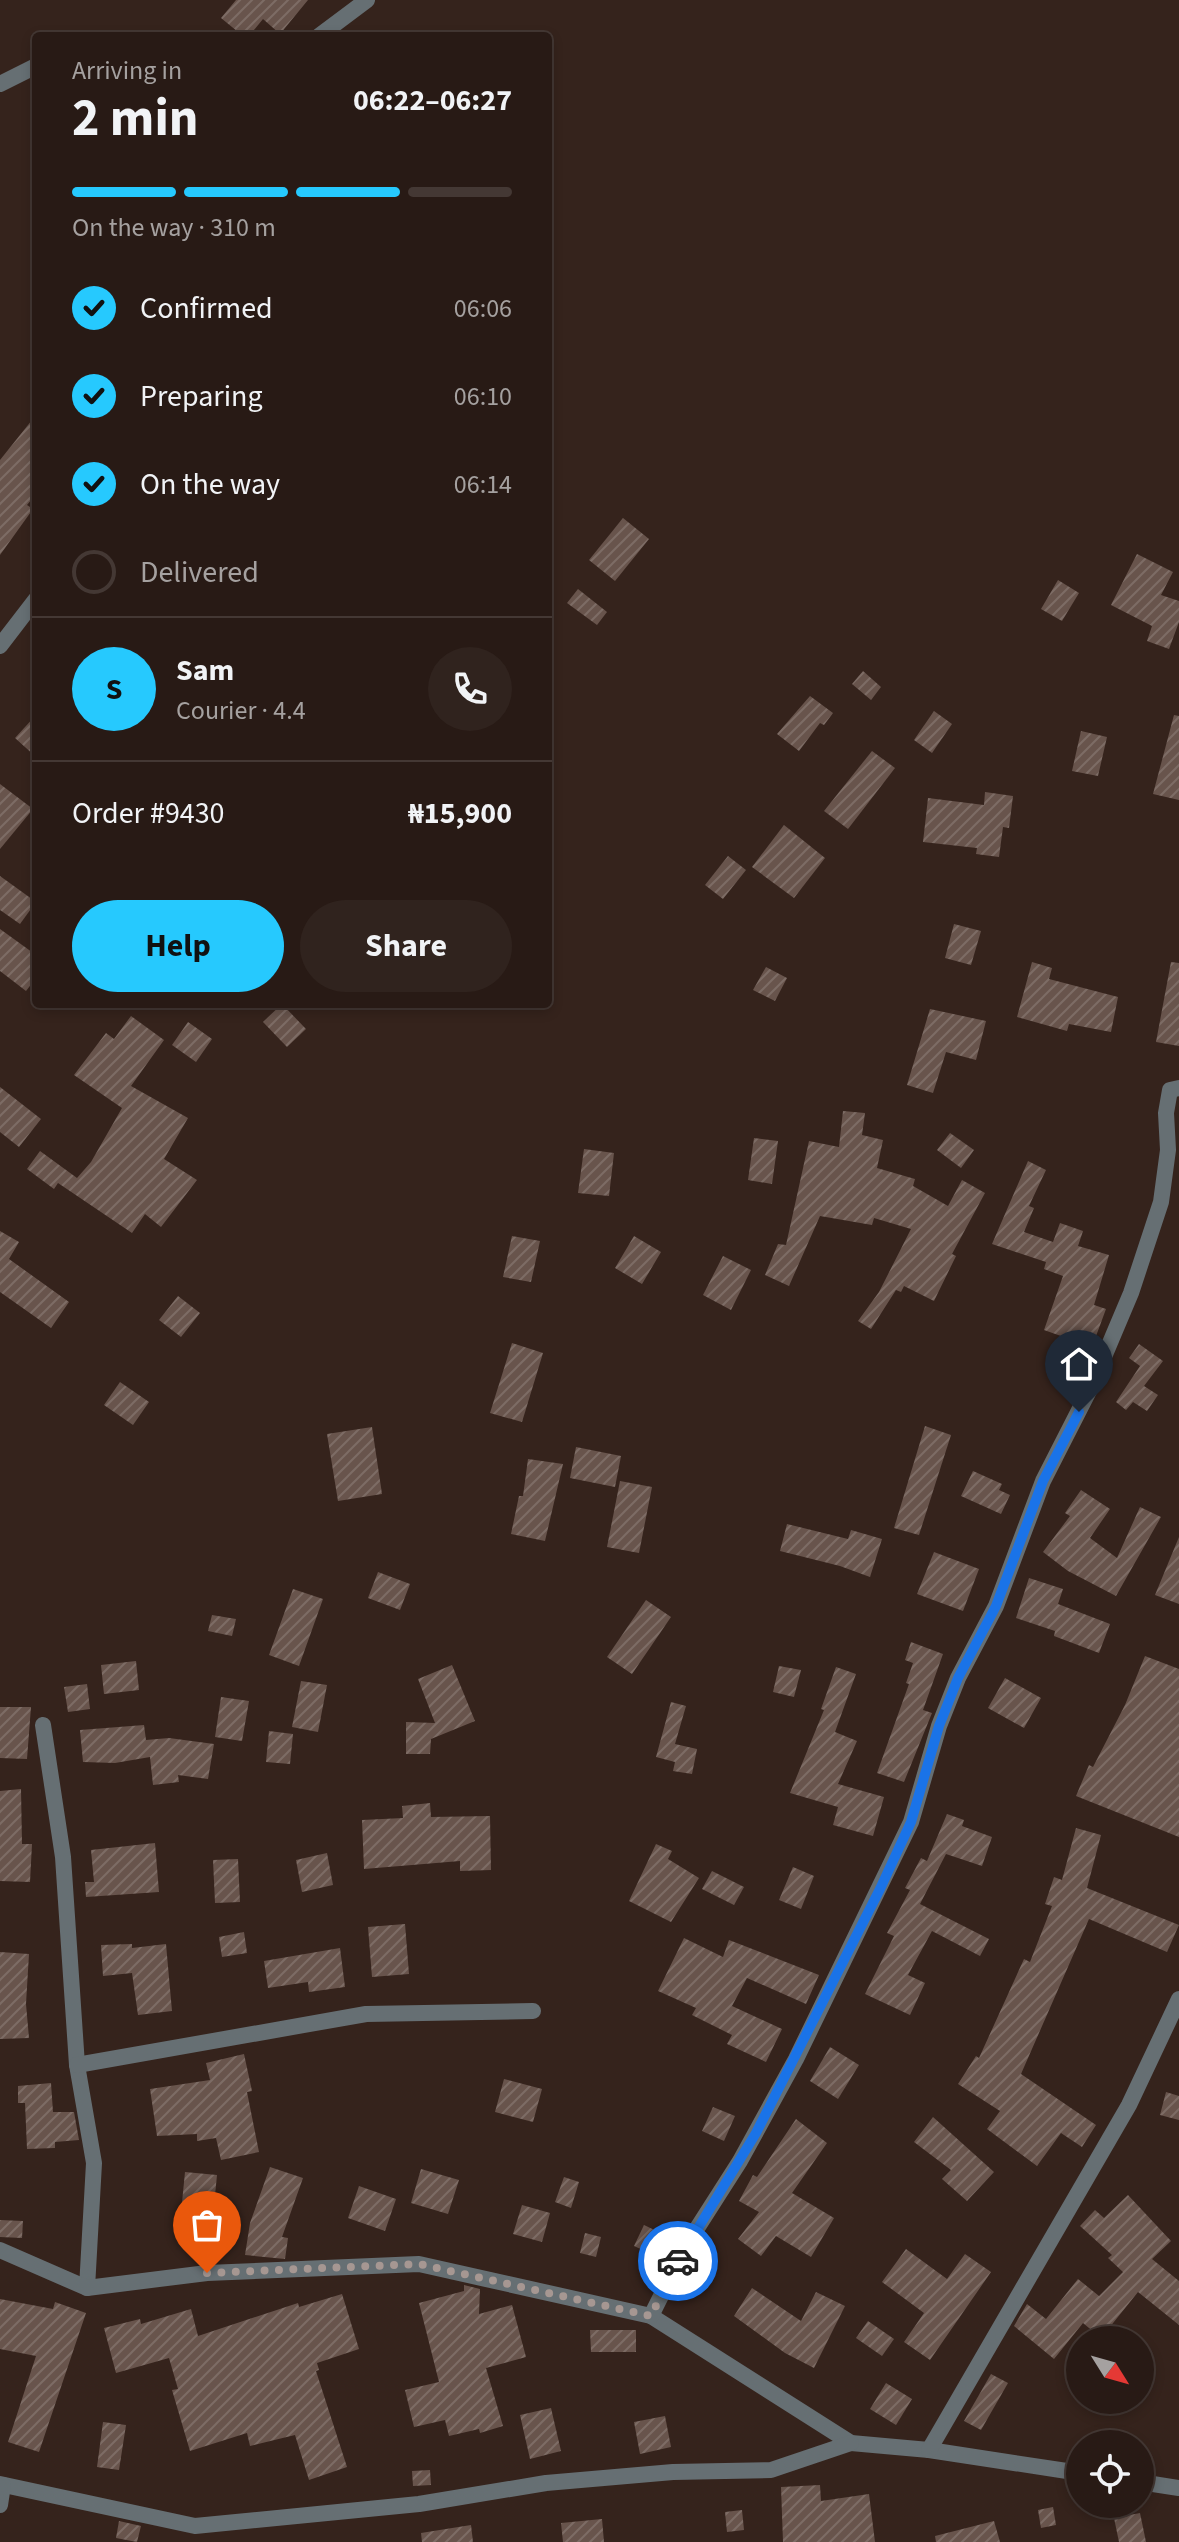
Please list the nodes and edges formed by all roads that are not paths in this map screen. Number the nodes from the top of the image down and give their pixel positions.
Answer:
1 (367, 0) edge
2 (324, 32) edge
3 (32, 68) edge
4 (0, 84) edge
5 (32, 604) edge
6 (0, 646) edge
7 (1179, 1088) edge
8 (43, 1725) dead end
9 (1179, 1999) edge
10 (533, 2011) dead end
11 (77, 2065) junction
12 (0, 2250) edge
13 (87, 2288) junction
14 (651, 2316) junction
15 (851, 2443) junction
16 (929, 2450) junction
17 (1066, 2471) edge
18 (2, 2484) edge
19 (1154, 2484) edge
20 (1179, 2488) edge
21 (0, 2505) edge

1 - 2 street
3 - 4 street
5 - 6 street
7 - 14 street
8 - 11 street
9 - 16 street
10 - 11 street
11 - 13 street
12 - 13 street
13 - 14 street
14 - 15 street
15 - 16 street
15 - 18 street
16 - 17 street
18 - 21 street
19 - 20 street

